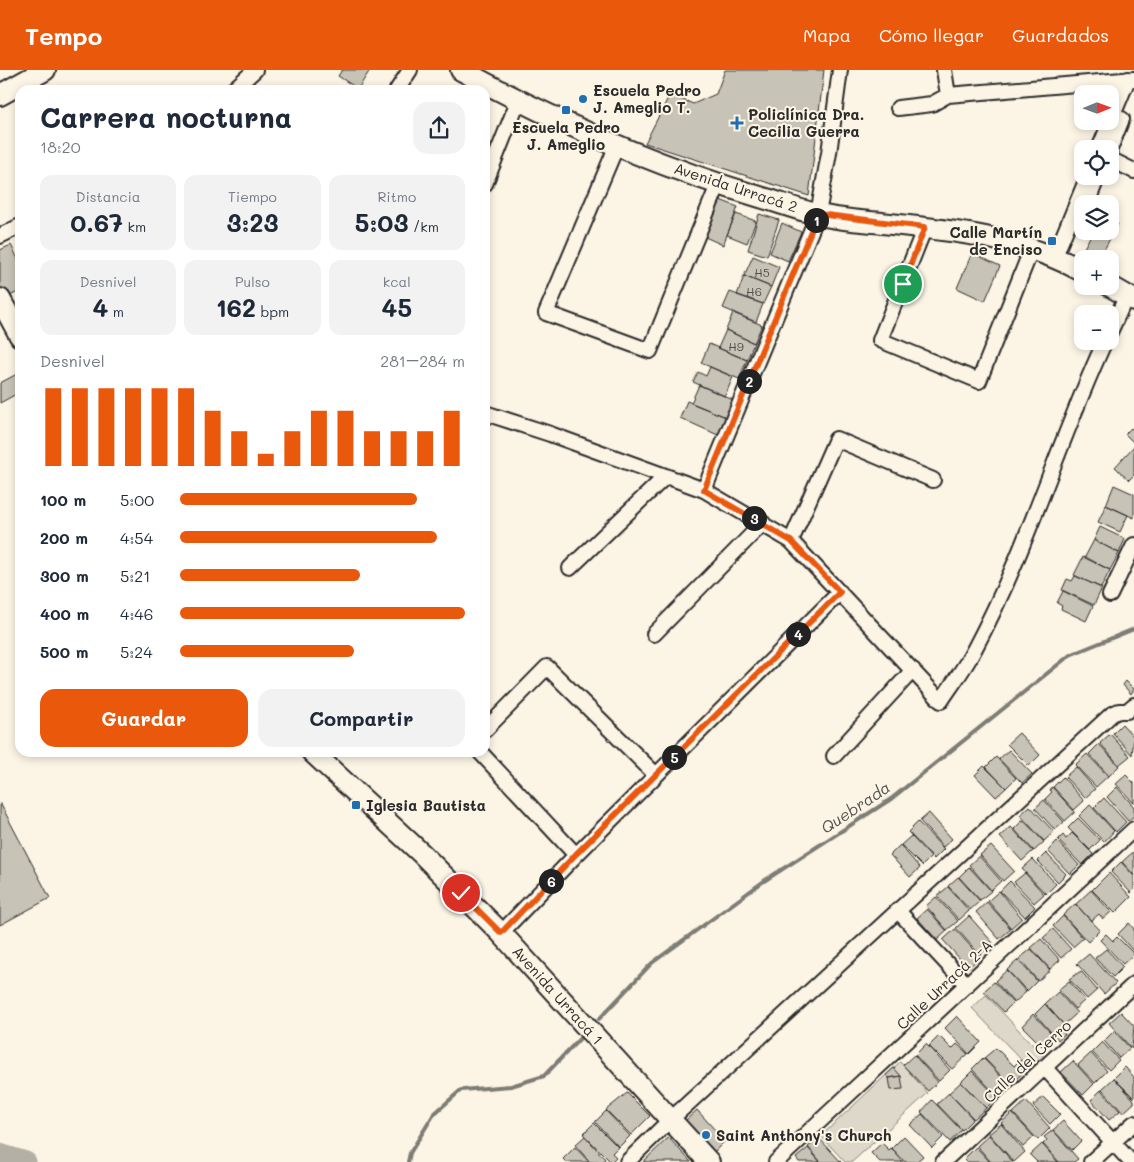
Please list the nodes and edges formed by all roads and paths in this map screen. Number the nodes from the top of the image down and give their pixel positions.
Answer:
1 (45, 70) edge
2 (255, 70) edge
3 (410, 70) edge
4 (461, 70) edge
5 (840, 70) edge
6 (944, 70) edge
7 (1132, 82) edge
8 (18, 85) edge
9 (238, 85) edge
10 (400, 85) edge
11 (489, 85) edge
12 (490, 86) edge
13 (15, 87) edge
14 (0, 95) edge
15 (948, 95) junction
16 (518, 101) junction
17 (898, 108) dead end
18 (1103, 140) edge
19 (1113, 140) edge
20 (617, 145) junction
21 (1119, 164) edge
22 (490, 171) edge
23 (1134, 171) edge
24 (718, 184) junction
25 (1085, 185) edge
26 (818, 214) junction
27 (925, 227) junction
28 (15, 228) edge
29 (1074, 228) edge
30 (0, 236) edge
31 (1032, 248) junction
32 (1058, 258) junction
33 (1074, 267) edge
34 (1124, 294) edge
35 (0, 299) edge
36 (1119, 308) edge
37 (15, 327) edge
38 (1101, 350) edge
39 (490, 416) edge
40 (666, 476) junction
41 (933, 480) dead end
42 (704, 490) junction
43 (762, 523) junction
44 (791, 541) junction
45 (1134, 545) edge
46 (570, 568) dead end
47 (840, 592) junction
48 (1110, 595) dead end
49 (654, 634) dead end
50 (913, 670) junction
51 (1132, 711) edge
52 (490, 725) edge
53 (834, 756) dead end
54 (317, 757) edge
55 (485, 757) edge
56 (656, 774) junction
57 (1134, 829) edge
58 (576, 854) junction
59 (898, 911) junction
60 (501, 933) junction
61 (1134, 984) edge
62 (967, 985) junction
63 (1044, 1067) junction
64 (670, 1120) junction
65 (1134, 1123) edge
66 (1113, 1142) junction
67 (627, 1162) edge
68 (709, 1162) edge
69 (776, 1162) edge
70 (942, 1162) edge
71 (1091, 1162) edge
72 (1131, 1162) edge

1 - 8 street
2 - 9 street
3 - 10 street
4 - 11 street, Avenida Urracá 2
5 - 26 street
6 - 15 street
7 - 15 street
7 - 18 street
7 - 19 street
12 - 16 street, Avenida Urracá 2
13 - 14 street
15 - 17 street
16 - 20 street, Avenida Urracá 2
16 - 22 street
20 - 24 street, Avenida Urracá 2
20 - 24 street
21 - 23 street
24 - 26 street, Avenida Urracá 2
25 - 32 street
26 - 27 street, Avenida Urracá 2
26 - 42 street
27 - 31 street, Avenida Urracá 2
27 - 31 street
28 - 30 street
29 - 32 street
31 - 32 street, Avenida Urracá 2
32 - 33 street, Avenida Urracá 2
34 - 36 street
35 - 37 street
38 - 50 street
39 - 40 street
40 - 42 street
40 - 46 street
41 - 44 street
42 - 43 street
43 - 44 street
43 - 49 street
44 - 47 street
45 - 48 street
47 - 50 street
47 - 56 street
50 - 53 street
51 - 59 street
52 - 56 street
54 - 60 street, Avenida Urracá 1
55 - 58 street
56 - 58 street
57 - 62 street, Calle Urracá 2-A
58 - 60 street
59 - 62 street
59 - 64 street
60 - 64 street, Avenida Urracá 1
61 - 63 street, Calle del Cerro
62 - 69 street, Calle Urracá 2-A
63 - 66 street
63 - 70 street, Calle del Cerro
64 - 67 street
64 - 68 street, Avenida Urracá 1
65 - 66 street
66 - 71 street
66 - 72 street

